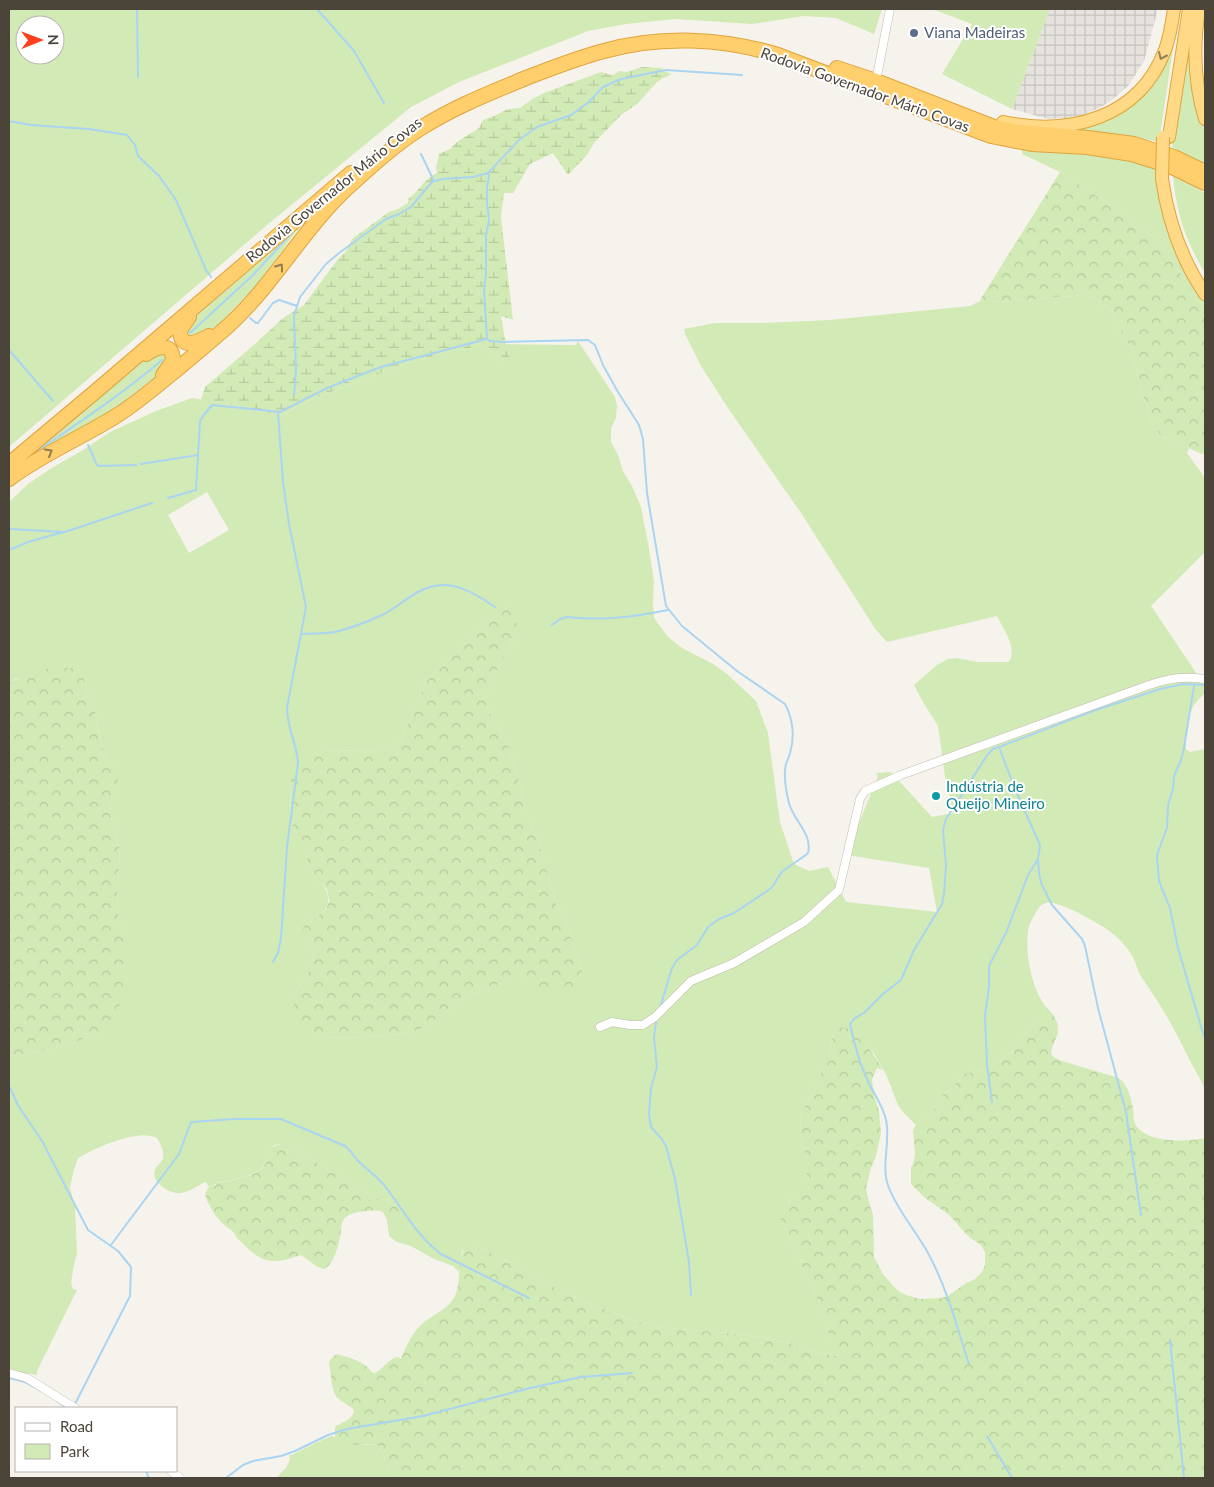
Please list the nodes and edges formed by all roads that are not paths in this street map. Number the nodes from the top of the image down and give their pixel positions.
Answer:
1 (890, 9) edge
2 (1174, 9) edge
3 (1182, 9) edge
4 (1189, 9) edge
5 (1198, 9) edge
6 (876, 81) junction
7 (907, 94) junction
8 (1205, 119) edge
9 (1166, 137) junction
10 (1205, 172) edge
11 (1166, 178) junction
12 (1205, 185) edge
13 (225, 279) junction
14 (1205, 280) edge
15 (1205, 294) edge
16 (249, 305) junction
17 (95, 392) junction
18 (117, 415) junction
19 (9, 464) edge
20 (9, 479) edge
21 (1205, 679) edge
22 (600, 1026) dead end
23 (9, 1373) edge
24 (73, 1407) edge

1 - 6 street
2 -> 7 highway
3 - 9 highway
4 - 9 highway
5 - 8 highway
6 - 7 highway, Rodovia Governador Mário Covas
6 - 13 highway, Rodovia Governador Mário Covas
7 - 10 highway, Rodovia Governador Mário Covas
9 - 11 highway, bridge
11 - 14 highway
11 - 15 highway
16 -> 12 highway, Rodovia Governador Mário Covas
13 - 16 highway
13 - 17 highway, Rodovia Governador Mário Covas
16 - 18 highway, Rodovia Governador Mário Covas
17 - 18 highway
17 - 19 highway, Rodovia Governador Mário Covas
20 -> 18 highway, Rodovia Governador Mário Covas
21 - 22 street
23 - 24 street

